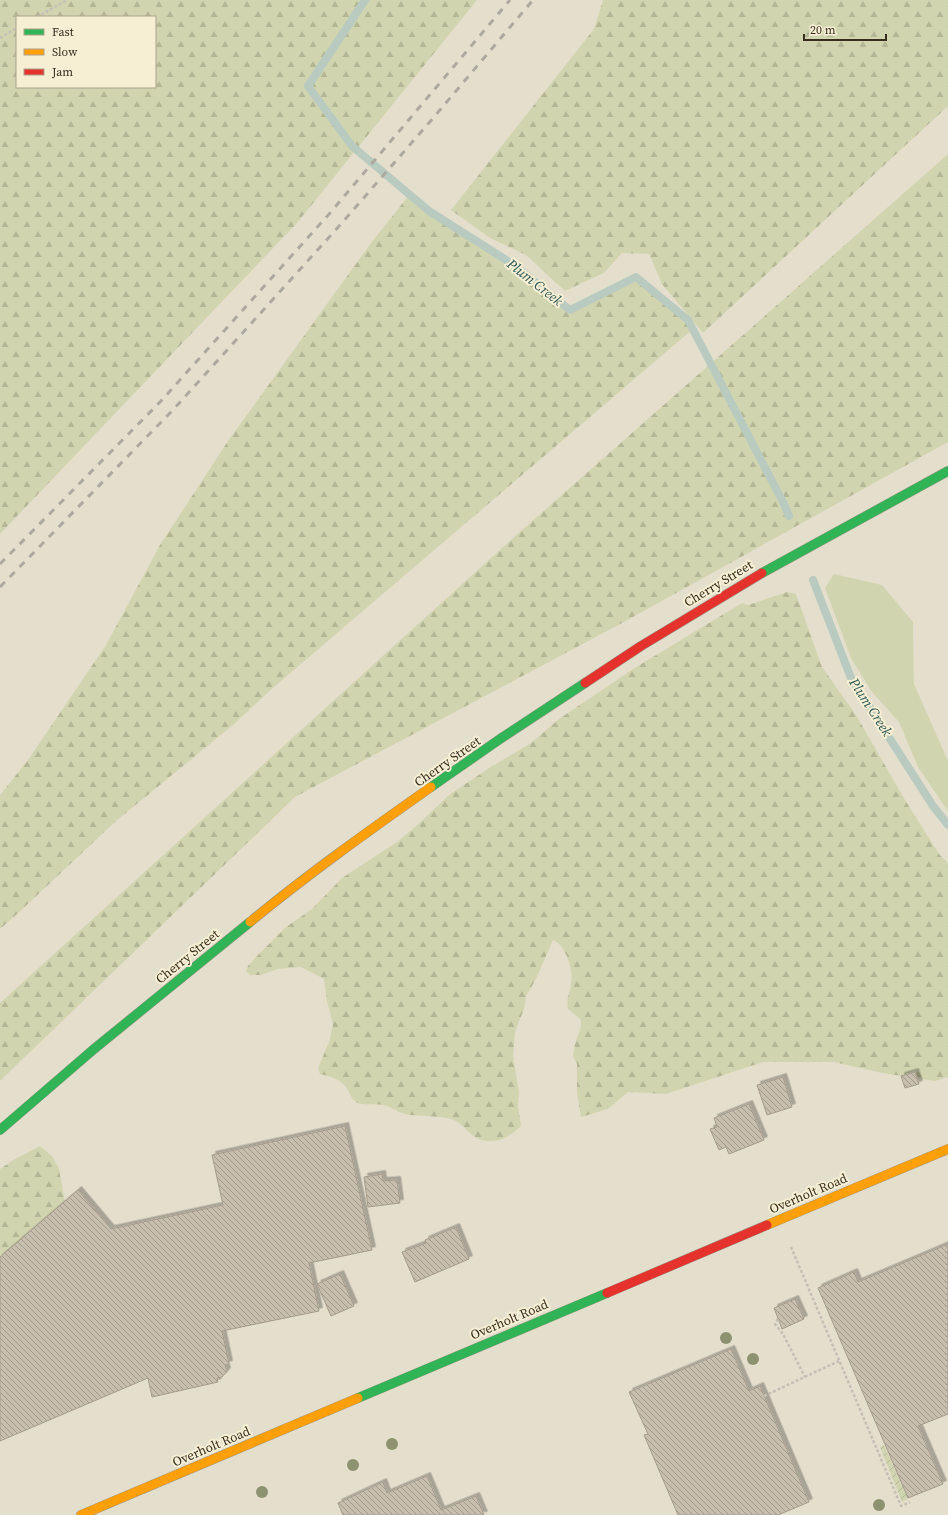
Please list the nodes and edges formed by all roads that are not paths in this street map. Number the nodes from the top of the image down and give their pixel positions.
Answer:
1 (948, 471) edge
2 (0, 1130) edge
3 (948, 1149) edge
4 (81, 1515) edge

1 - 2 street, Cherry Street
3 - 4 street, Overholt Road

